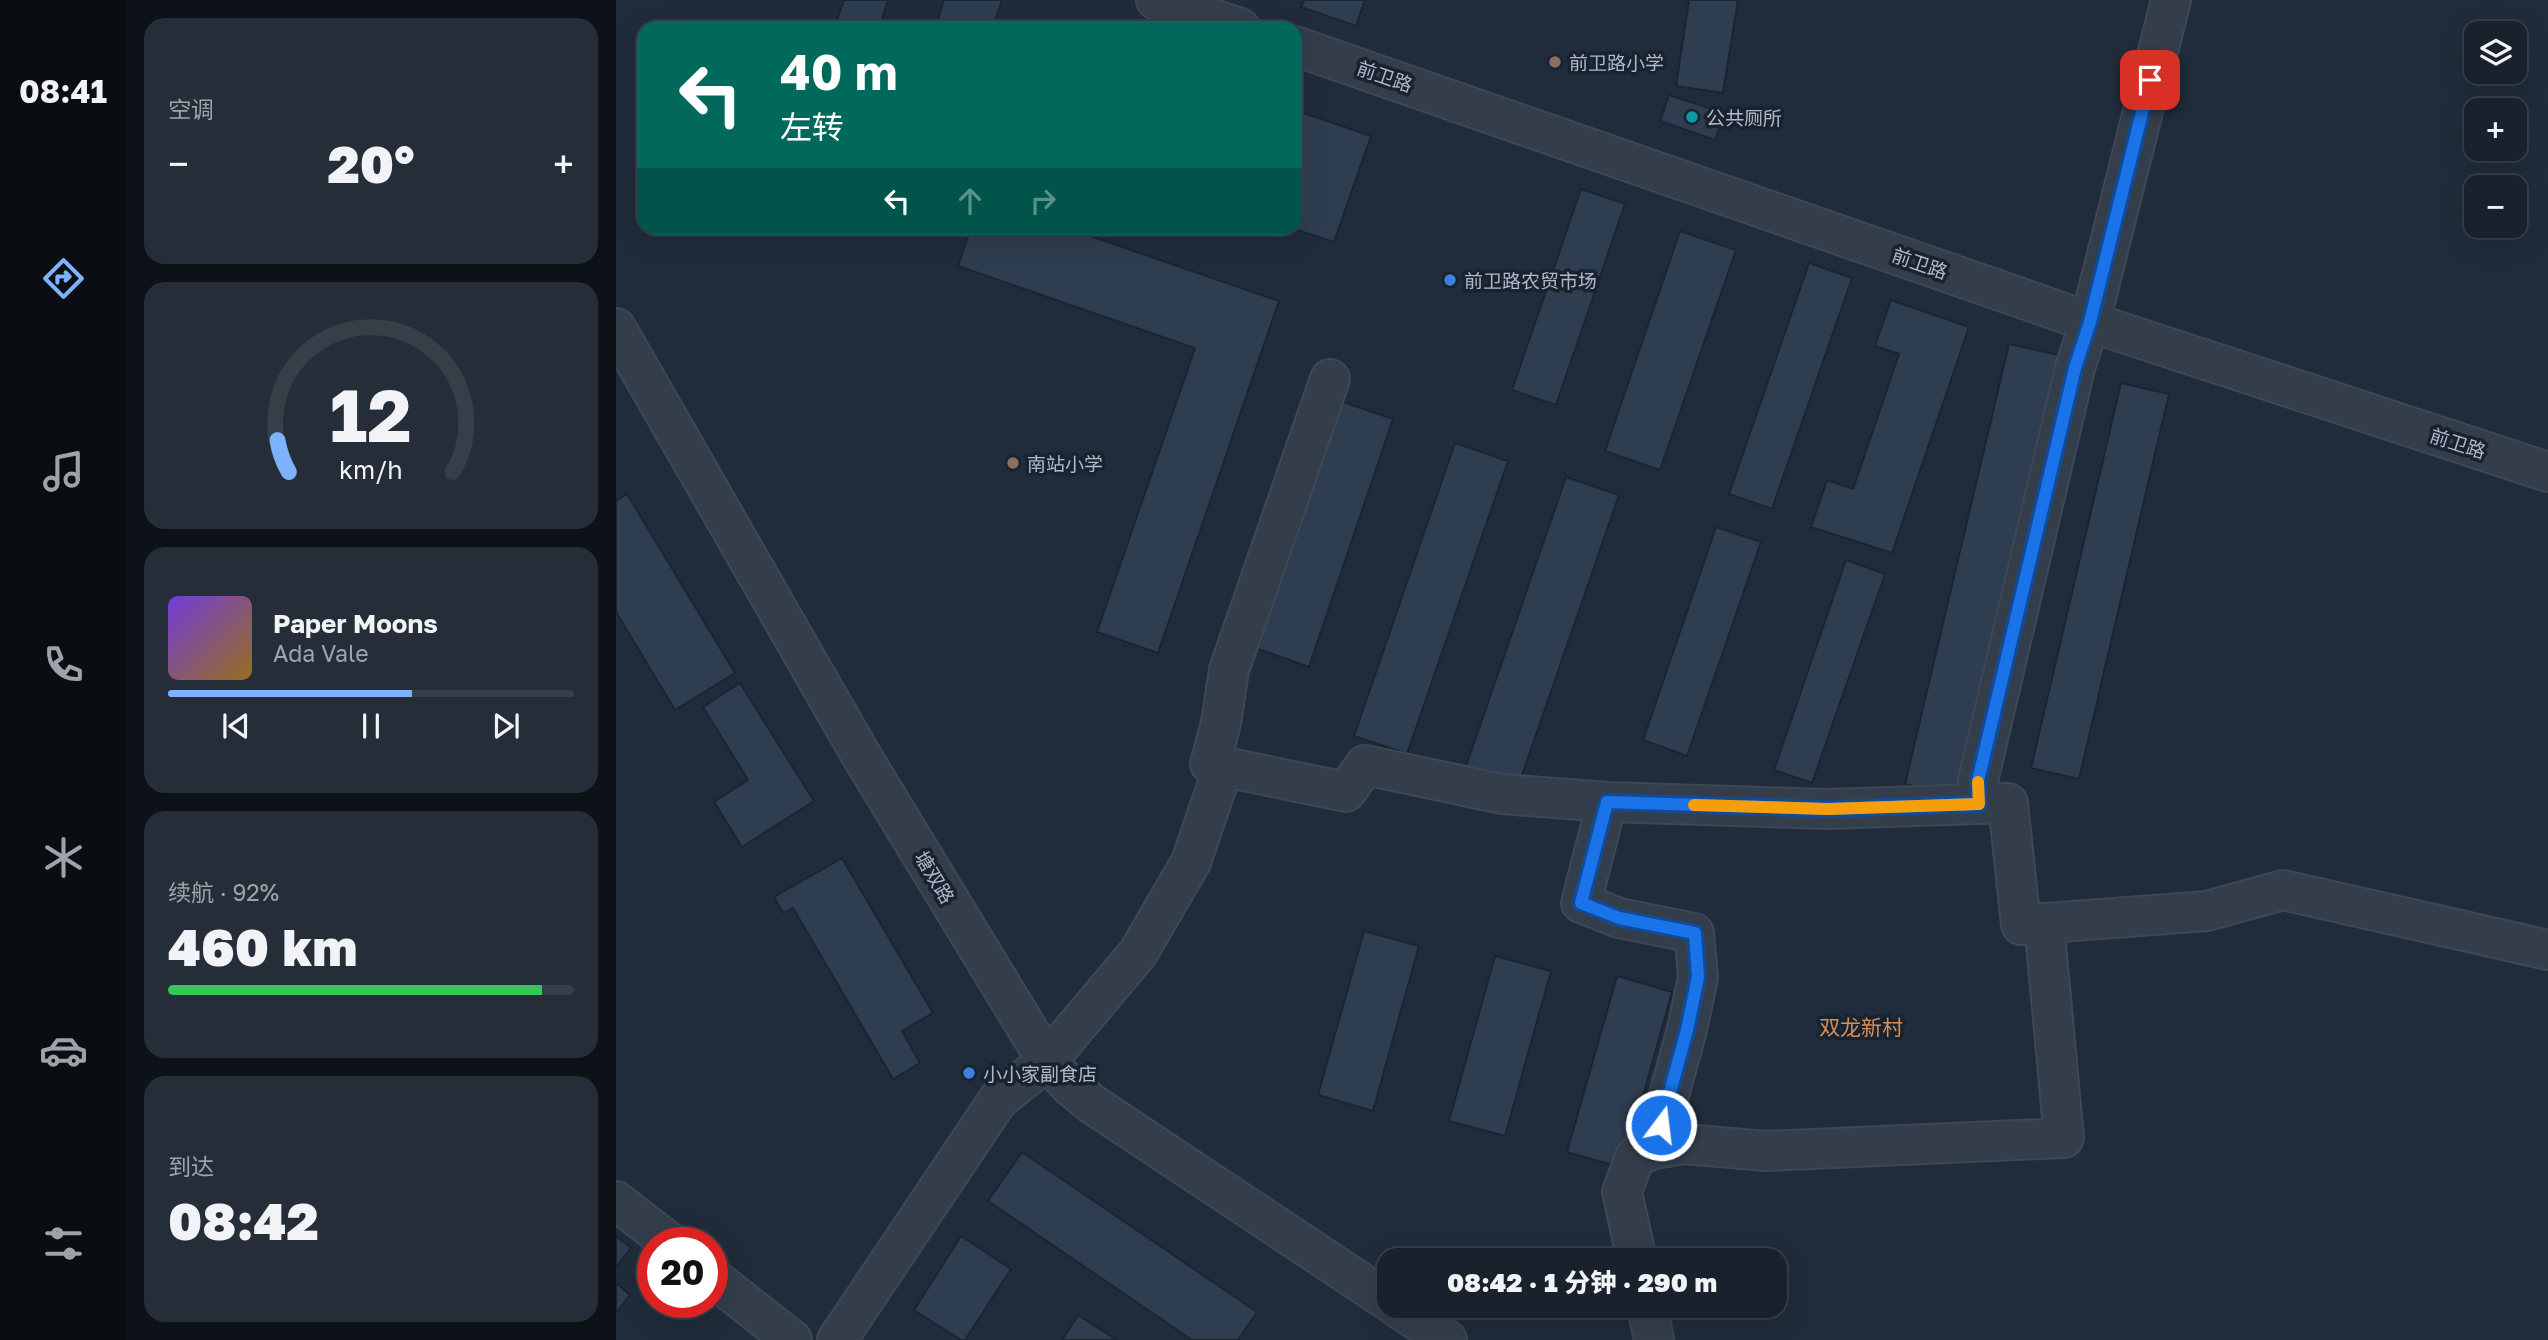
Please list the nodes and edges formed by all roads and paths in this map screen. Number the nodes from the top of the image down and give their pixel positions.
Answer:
1 (1156, 0) edge
2 (2171, 0) edge
3 (1219, 21) edge
4 (1302, 48) edge
5 (2090, 322) junction
6 (616, 328) edge
7 (1330, 379) dead end
8 (2548, 472) edge
9 (1223, 768) junction
10 (1607, 802) junction
11 (1979, 804) junction
12 (2033, 924) junction
13 (2548, 950) edge
14 (1047, 1062) junction
15 (1654, 1149) junction
16 (616, 1201) edge
17 (650, 1227) edge
18 (1634, 1248) edge
19 (728, 1290) edge
20 (1377, 1293) edge
21 (1413, 1318) edge
22 (1649, 1318) edge
23 (792, 1340) edge
24 (837, 1340) edge
25 (1447, 1340) edge
26 (1654, 1340) edge

1 - 3 street
2 - 5 street
4 - 5 street, 前卫路
5 - 8 street, 前卫路
5 - 11 street
6 - 14 street, 塘双路
7 - 9 street
9 - 10 street
9 - 14 street
10 - 11 street
10 - 15 street
11 - 12 street
12 - 13 street
12 - 15 street
14 - 20 street, 塘双路
14 - 24 street
15 - 18 street
16 - 17 street
19 - 23 street
21 - 25 street
22 - 26 street

